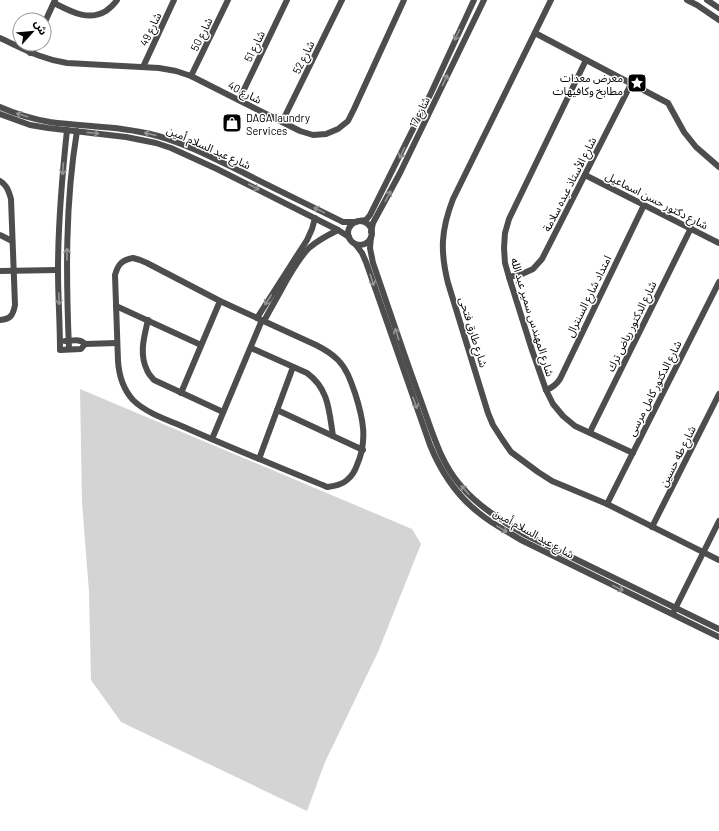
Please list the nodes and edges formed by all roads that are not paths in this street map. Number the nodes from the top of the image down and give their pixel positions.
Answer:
1 (117, 0) edge
2 (174, 0) edge
3 (228, 0) edge
4 (287, 0) edge
5 (342, 0) edge
6 (404, 0) edge
7 (474, 0) edge
8 (484, 0) edge
9 (551, 0) edge
10 (687, 0) edge
11 (707, 0) edge
12 (54, 2) edge
13 (719, 8) edge
14 (49, 12) edge
15 (719, 20) edge
16 (535, 33) junction
17 (0, 38) edge
18 (30, 53) joint
19 (586, 60) junction
20 (143, 67) junction
21 (191, 76) junction
22 (632, 84) junction
23 (239, 100) junction
24 (0, 107) edge
25 (0, 114) edge
26 (282, 122) junction
27 (67, 130) junction
28 (77, 131) junction
29 (220, 161) junction
30 (719, 167) edge
31 (217, 168) junction
32 (234, 169) junction
33 (585, 175) junction
34 (231, 176) junction
35 (0, 181) edge
36 (644, 205) junction
37 (315, 218) junction
38 (357, 222) junction
39 (691, 228) junction
40 (338, 230) junction
41 (371, 234) junction
42 (0, 235) edge
43 (348, 237) junction
44 (12, 241) junction
45 (719, 243) edge
46 (356, 245) junction
47 (294, 264) junction
48 (58, 270) junction
49 (0, 271) edge
50 (13, 271) junction
51 (508, 277) junction
52 (719, 282) edge
53 (220, 301) junction
54 (116, 306) junction
55 (0, 320) edge
56 (148, 320) junction
57 (261, 320) junction
58 (60, 341) junction
59 (68, 341) junction
60 (117, 343) junction
61 (86, 344) junction
62 (202, 345) junction
63 (250, 348) junction
64 (69, 349) junction
65 (402, 360) junction
66 (293, 367) junction
67 (546, 390) junction
68 (181, 393) junction
69 (719, 394) edge
70 (277, 410) junction
71 (223, 412) junction
72 (590, 432) junction
73 (334, 436) junction
74 (212, 439) junction
75 (362, 450) junction
76 (633, 453) junction
77 (259, 459) junction
78 (607, 504) junction
79 (719, 521) edge
80 (652, 526) junction
81 (704, 552) junction
82 (719, 560) edge
83 (676, 608) junction
84 (673, 615) junction
85 (719, 630) edge
86 (719, 637) edge

1 - 12 street
2 - 20 street, شارع 49
3 - 21 street, شارع 50
4 - 23 street, شارع 51
5 - 26 street, شارع 52
6 - 26 street, شارع 40
7 -> 38 street, شارع 17
41 -> 8 street, شارع 17
9 - 16 street, شارع طارق فتحى
10 - 15 street
11 - 13 street
12 - 14 street
16 - 19 street
16 - 78 street, شارع طارق فتحى
17 - 18 street, شارع 40
18 - 20 street, شارع 40
19 - 22 street
19 - 51 street, شارع المهندس سمير عبد الله
20 - 21 street, شارع 40
21 - 23 street, شارع 40
22 - 30 street
22 - 33 street, شارع الأستاذ عبده سلامة
23 - 26 street, شارع 40
29 -> 24 street, شارع عبد السلام أمين
25 - 27 street, شارع عبد السلام أمين
27 - 28 street, شارع عبد السلام أمين
27 -> 48 street
28 -> 31 street, شارع عبد السلام أمين
59 -> 28 street
29 - 31 street
29 - 32 street, شارع عبد السلام أمين
31 - 34 street, شارع عبد السلام أمين
32 - 34 street
38 -> 32 street, شارع عبد السلام أمين
33 - 36 street, شارع دكتور حسن اسماعيل
33 - 51 street, شارع الأستاذ عبده سلامة
34 -> 37 street, شارع عبد السلام أمين
35 - 44 street
36 - 39 street, شارع دكتور حسن اسماعيل
36 - 67 street, امتداد شارع السنترال
37 - 40 street, شارع عبد السلام أمين
37 - 47 street
38 - 41 street
38 - 43 street
39 - 45 street, شارع دكتور حسن اسماعيل
39 - 72 street, شارع الدكتور رياض ترك
40 - 43 street, شارع عبد السلام أمين
40 - 47 street
41 - 46 street
65 -> 41 street, شارع عبد السلام أمين
42 - 44 street
43 - 46 street
44 - 50 street
46 -> 65 street, شارع عبد السلام أمين
47 - 57 street
48 - 50 street
48 -> 58 street
49 - 50 street
50 - 55 street
51 - 67 street, شارع المهندس سمير عبد الله
52 - 76 street, شارع الدكتور كامل مرسى
53 - 54 street
53 - 57 street
53 - 62 street
54 - 56 street
54 - 60 street
56 - 62 street
56 - 68 street
57 - 63 street
57 - 75 street
58 - 59 street
58 - 64 street
59 - 61 street
59 - 64 street
60 - 61 street
60 - 74 street
61 - 64 street
62 - 68 street
63 - 66 street
63 - 71 street
83 -> 65 street, شارع عبد السلام أمين
65 -> 84 street, شارع عبد السلام أمين
66 - 70 street
66 - 73 street
67 - 72 street, شارع المهندس سمير عبد الله
68 - 71 street
69 - 80 street, شارع طه حسين
70 - 73 street
70 - 77 street
71 - 74 street
72 - 76 street, شارع المهندس سمير عبد الله
73 - 75 street
74 - 77 street
75 - 77 street
76 - 78 street, شارع الدكتور كامل مرسى
78 - 80 street, شارع طارق فتحى
79 - 81 street
80 - 81 street, شارع طارق فتحى
81 - 82 street, شارع طارق فتحى
81 - 83 street
83 - 84 street
83 - 85 street, شارع عبد السلام أمين
84 - 86 street, شارع عبد السلام أمين

